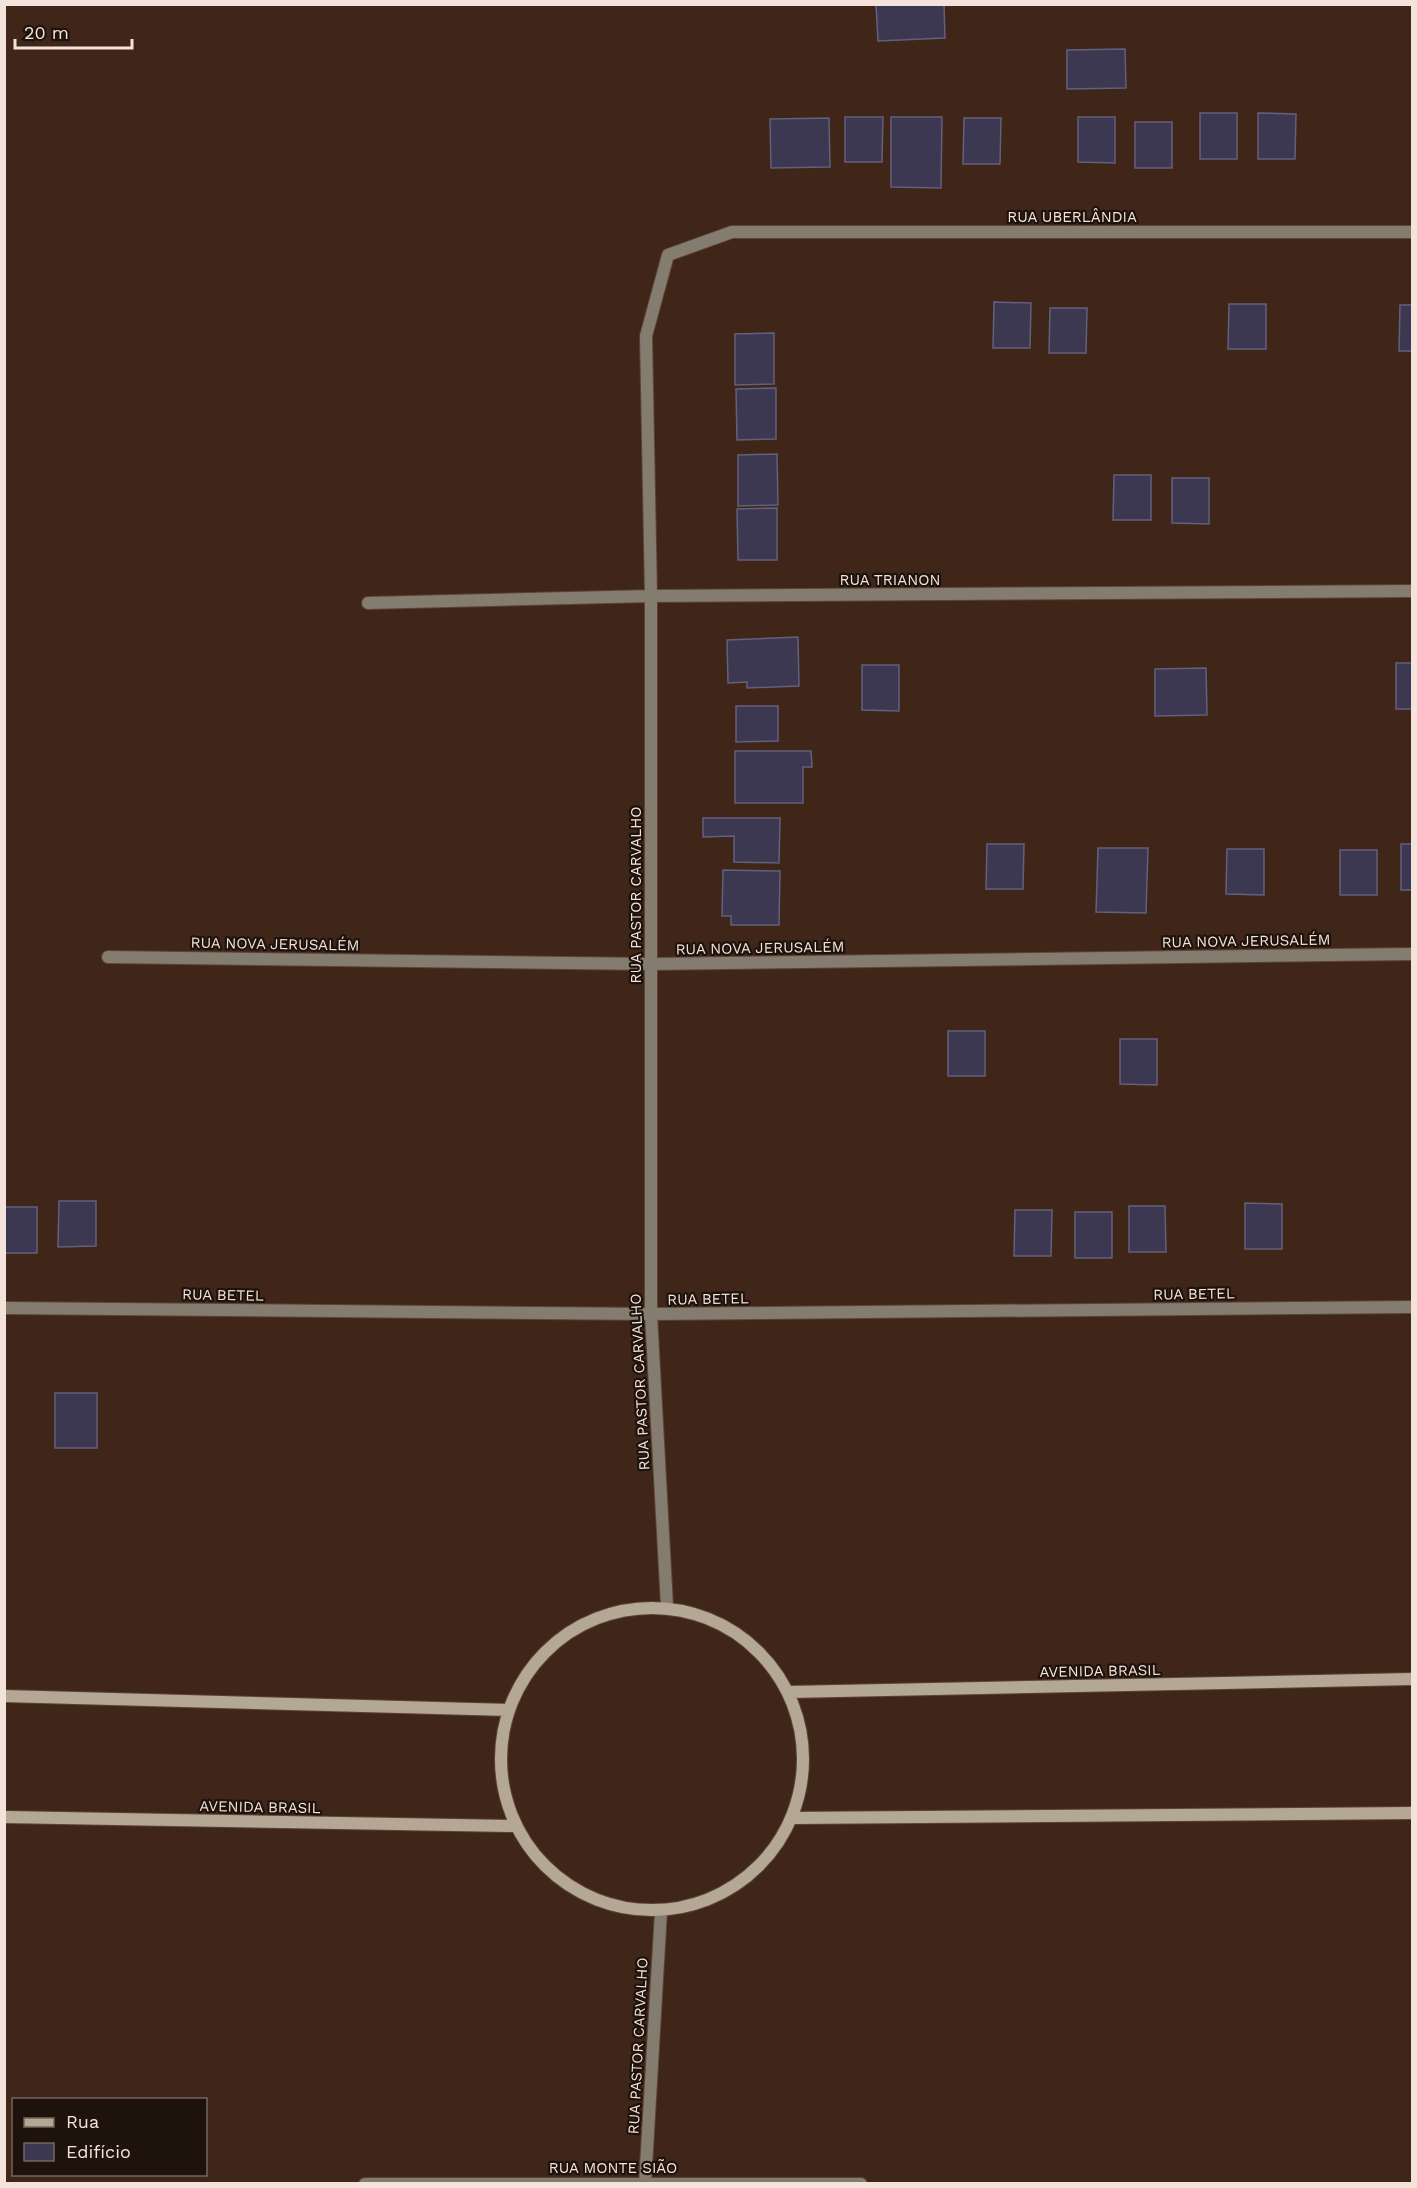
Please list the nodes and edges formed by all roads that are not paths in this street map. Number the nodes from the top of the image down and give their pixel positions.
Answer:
1 (732, 232) joint
2 (1413, 232) edge
3 (1413, 591) edge
4 (651, 596) junction
5 (368, 603) dead end
6 (1413, 954) edge
7 (108, 957) dead end
8 (651, 964) junction
9 (1413, 1307) edge
10 (4, 1308) edge
11 (651, 1314) junction
12 (667, 1606) junction
13 (1413, 1679) edge
14 (789, 1692) junction
15 (4, 1696) edge
16 (509, 1710) junction
17 (1413, 1814) edge
18 (4, 1817) edge
19 (791, 1818) junction
20 (515, 1826) junction
21 (660, 1911) junction
22 (645, 2183) edge
23 (365, 2184) edge
24 (861, 2184) edge

1 - 2 street, RUA UBERLÂNDIA
1 - 4 street, RUA PASTOR CARVALHO
3 - 4 street, RUA TRIANON
4 - 5 street, RUA TRIANON
4 - 8 street, RUA PASTOR CARVALHO
6 - 8 street, RUA NOVA JERUSALÉM
7 - 8 street, RUA NOVA JERUSALÉM
8 - 11 street, RUA PASTOR CARVALHO
9 - 11 street, RUA BETEL
10 - 11 street, RUA BETEL
11 - 12 street, RUA PASTOR CARVALHO
12 - 14 main road
12 - 16 main road
13 - 14 main road, AVENIDA BRASIL
14 - 19 main road
15 - 16 main road
16 - 20 main road
17 - 19 main road
18 - 20 main road, AVENIDA BRASIL
19 - 21 main road
20 - 21 main road
21 - 22 street, RUA PASTOR CARVALHO
22 - 23 street, RUA MONTE SIÃO
22 - 24 street, RUA MONTE SIÃO

